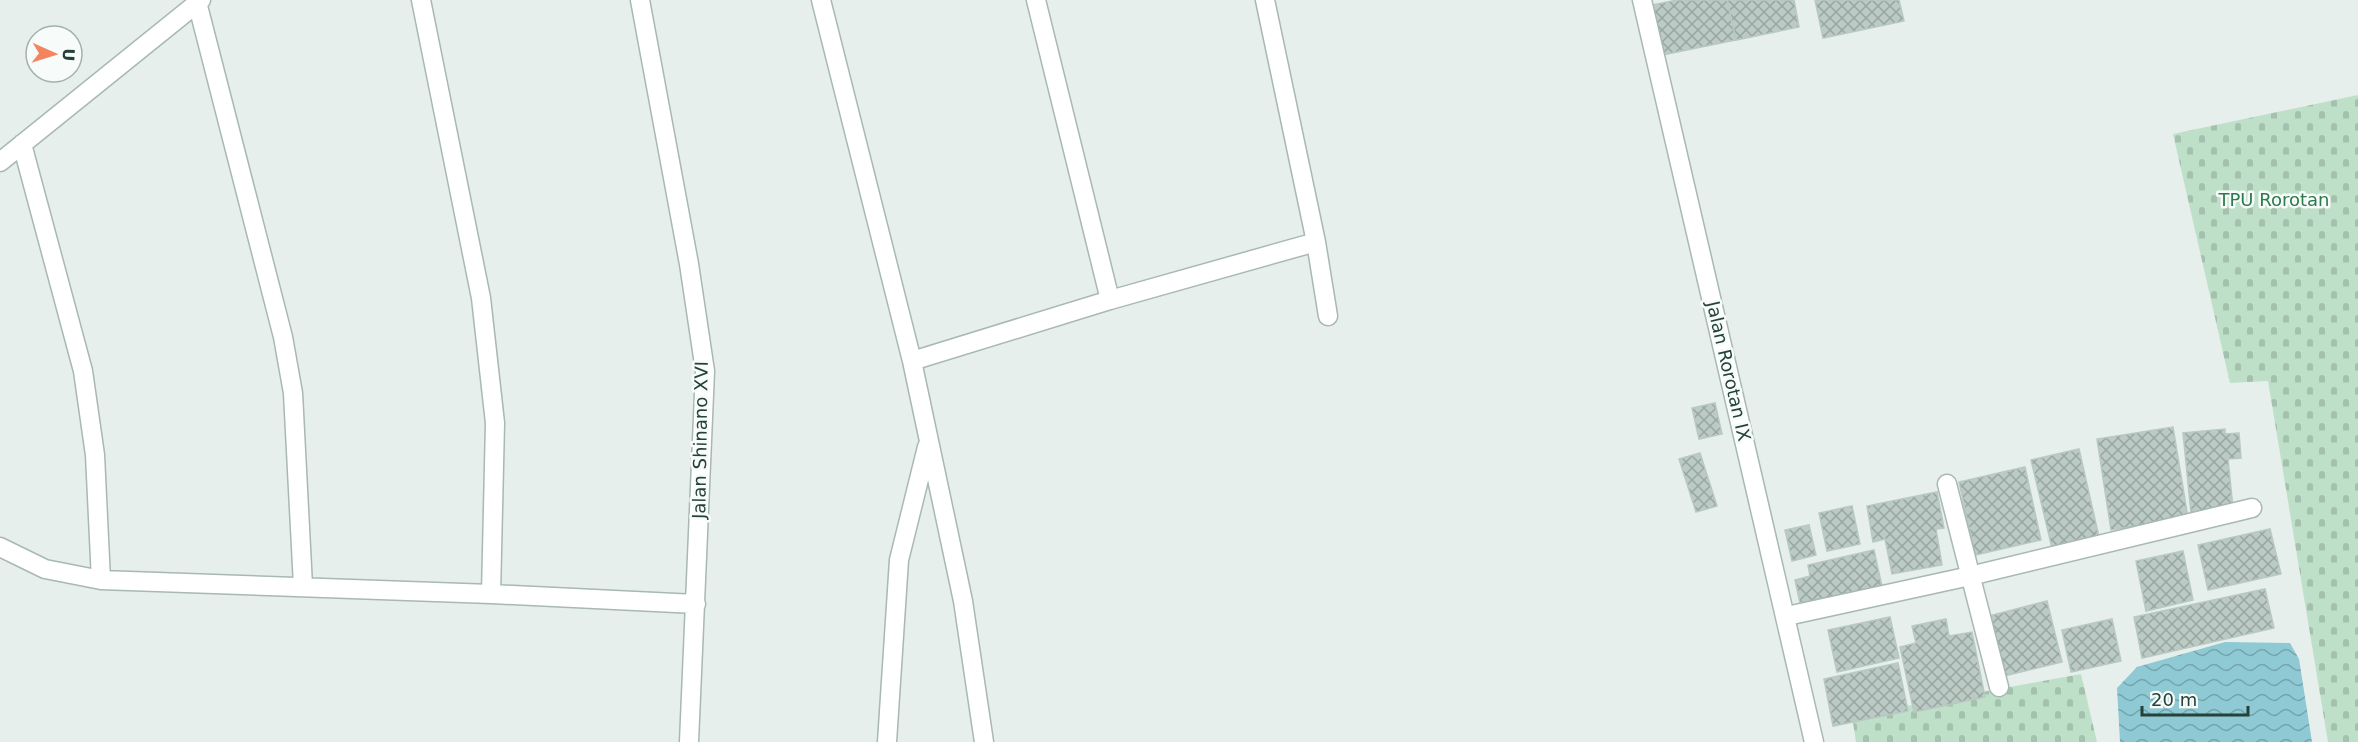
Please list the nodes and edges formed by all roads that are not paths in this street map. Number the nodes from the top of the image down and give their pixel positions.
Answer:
1 (421, 0) edge
2 (640, 0) edge
3 (821, 0) edge
4 (1036, 0) edge
5 (1265, 0) edge
6 (1642, 0) edge
7 (199, 1) edge
8 (22, 144) junction
9 (0, 162) edge
10 (1316, 242) junction
11 (1110, 300) junction
12 (1328, 316) dead end
13 (912, 361) junction
14 (929, 442) junction
15 (1947, 484) dead end
16 (2252, 508) dead end
17 (0, 547) edge
18 (1970, 576) junction
19 (101, 580) junction
20 (303, 586) junction
21 (491, 594) junction
22 (696, 604) junction
23 (1787, 616) junction
24 (1999, 687) dead end
25 (689, 742) edge
26 (887, 742) edge
27 (984, 742) edge
28 (1815, 742) edge

1 - 21 street
2 - 22 street, Jalan Shinano XVI
3 - 13 street
4 - 11 street
5 - 10 street
6 - 23 street, Jalan Rorotan IX
7 - 8 street
7 - 20 street
8 - 9 street
8 - 19 street
10 - 11 street
10 - 12 street
11 - 13 street
13 - 14 street
14 - 26 street
14 - 27 street
15 - 18 street
16 - 18 street
17 - 19 street
18 - 23 street
18 - 24 street
19 - 20 street
20 - 21 street
21 - 22 street
22 - 25 street, Jalan Shinano XVI
23 - 28 street, Jalan Rorotan IX

